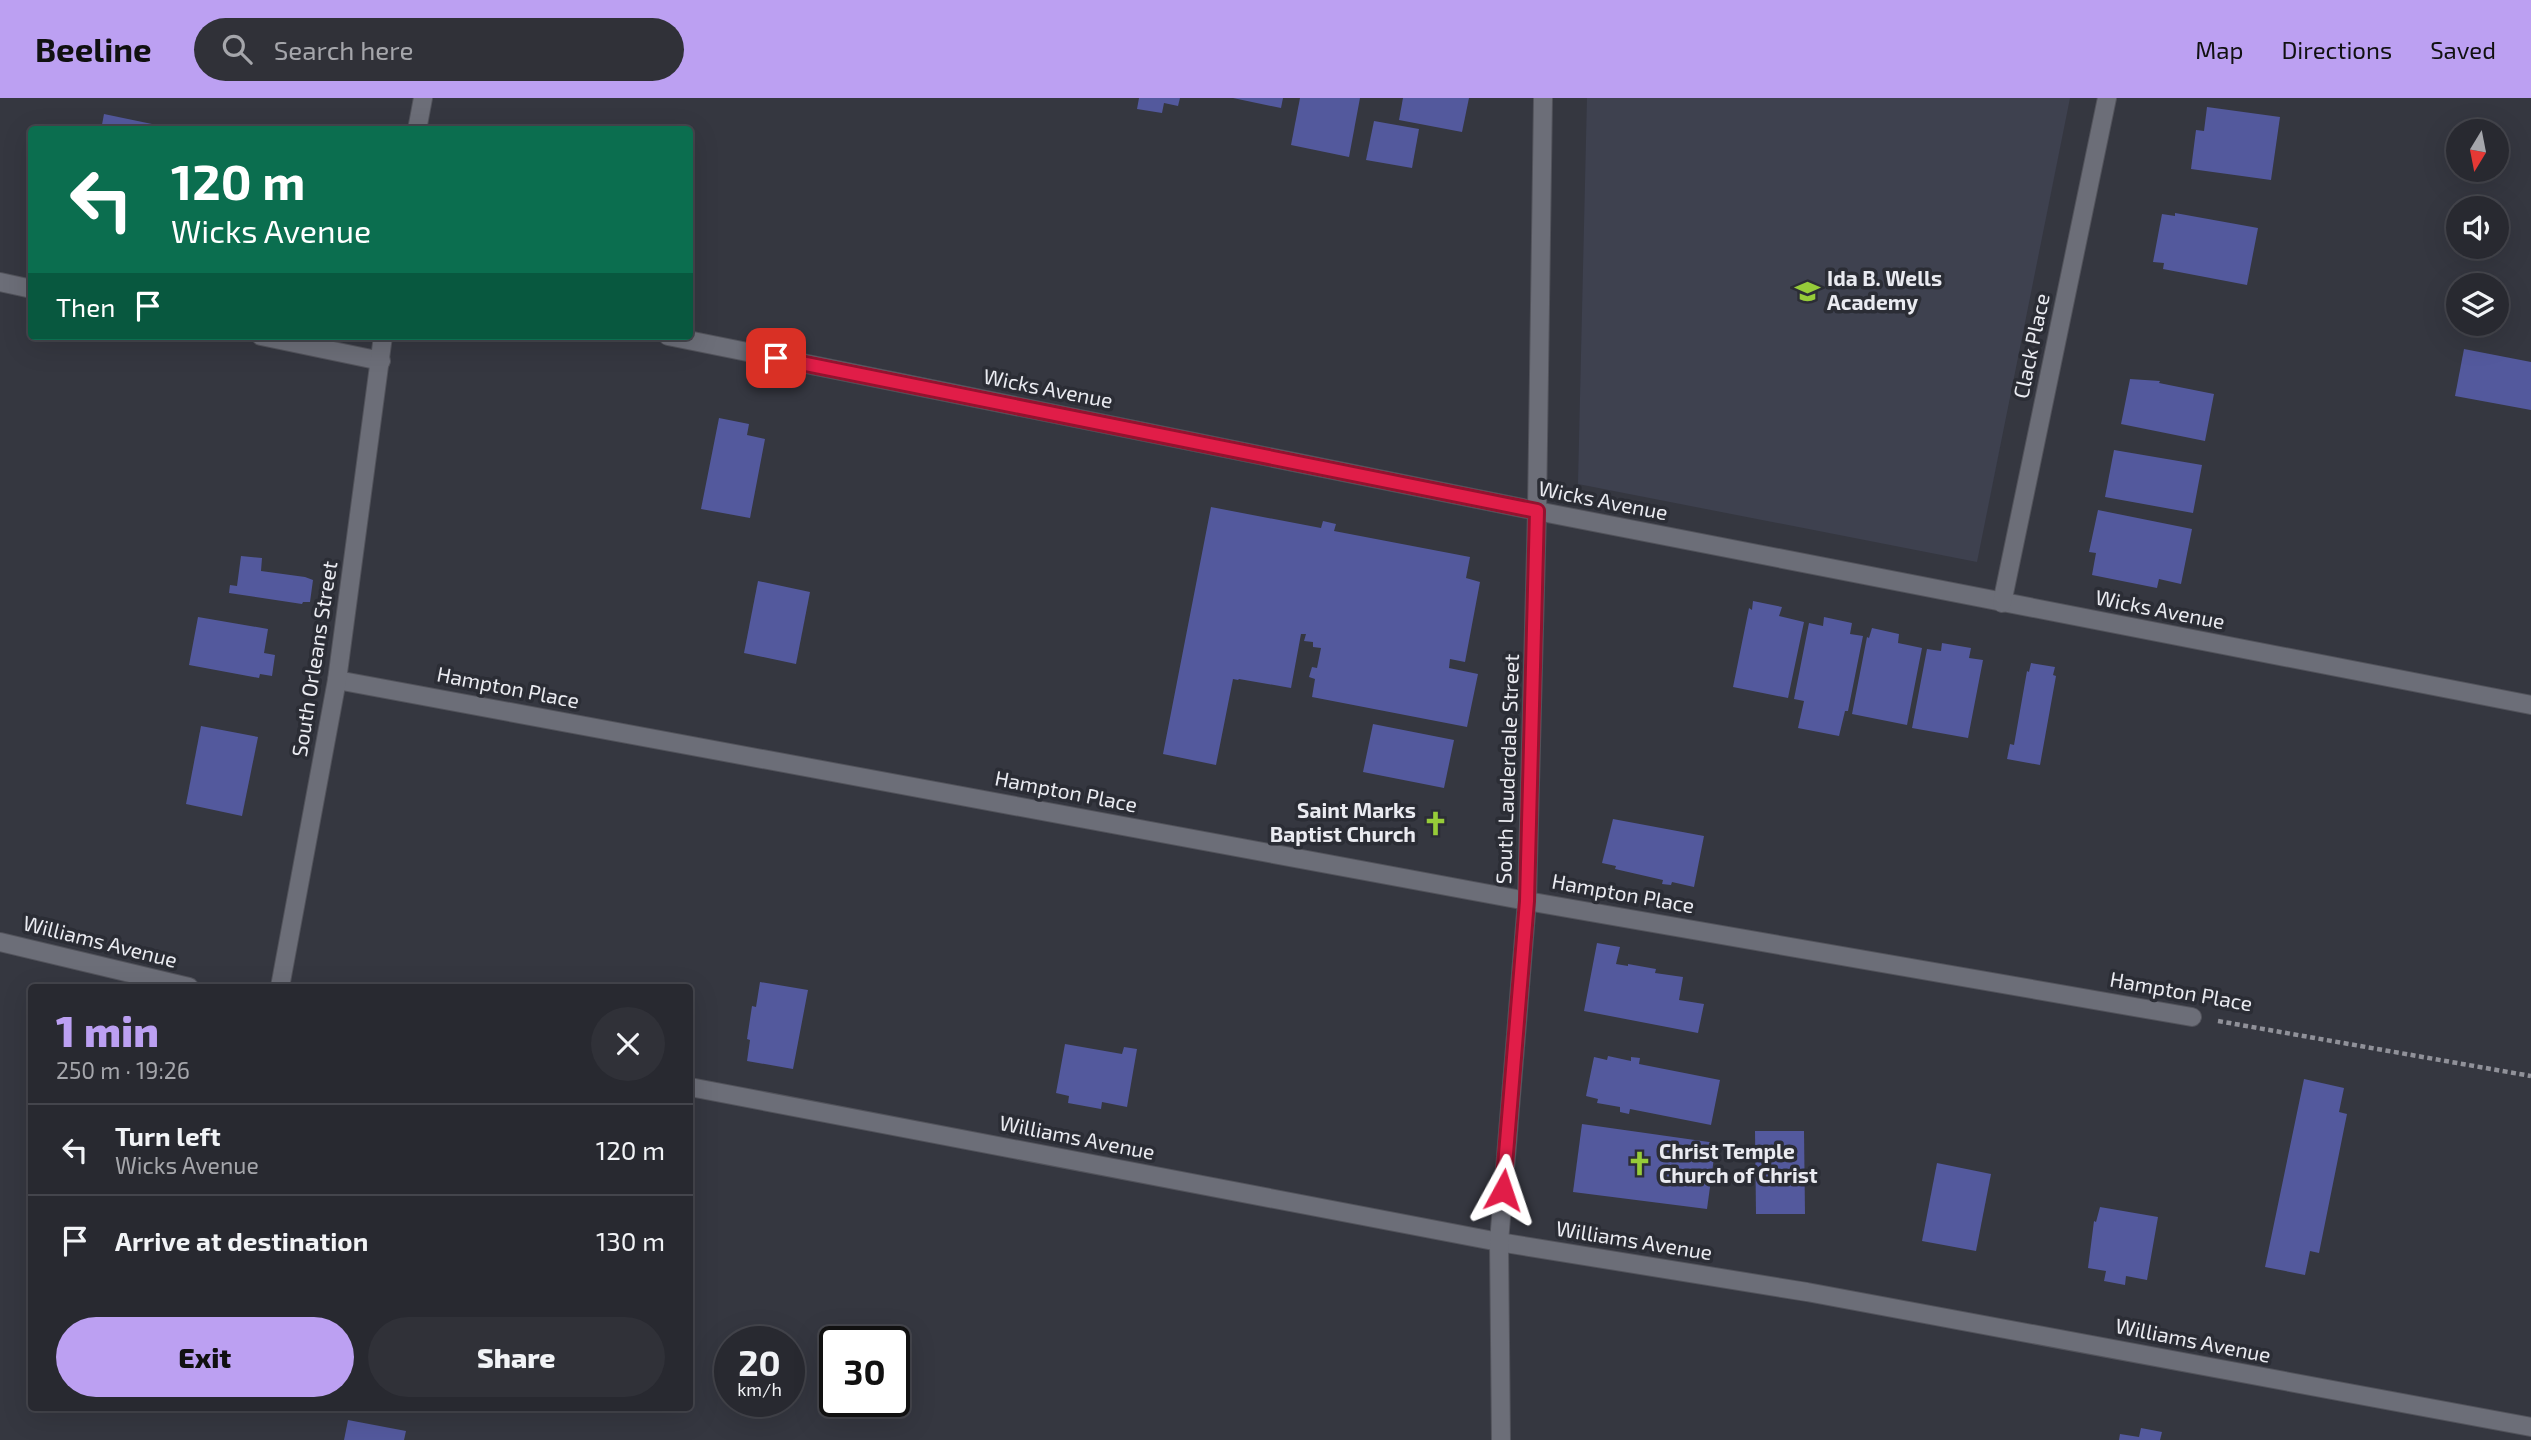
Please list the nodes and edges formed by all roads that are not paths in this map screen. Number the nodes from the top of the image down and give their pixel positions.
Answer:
1 (423, 98) edge
2 (1543, 98) edge
3 (2107, 98) edge
4 (418, 126) edge
5 (0, 282) edge
6 (28, 288) edge
7 (280, 340) edge
8 (383, 340) edge
9 (688, 340) edge
10 (381, 361) junction
11 (1537, 511) junction
12 (2001, 603) junction
13 (337, 680) junction
14 (2531, 705) edge
15 (1527, 901) junction
16 (0, 942) edge
17 (175, 984) edge
18 (281, 984) edge
19 (2192, 1017) road end
20 (693, 1088) edge
21 (1499, 1242) junction
22 (2531, 1427) edge
23 (1501, 1440) edge

1 - 4 street
2 - 11 street, South Lauderdale Street
3 - 12 street, Clack Place
5 - 6 street
7 - 10 street
8 - 10 street, South Orleans Street
9 - 11 street, Wicks Avenue
10 - 13 street, South Orleans Street
11 - 12 street, Wicks Avenue
11 - 15 street, South Lauderdale Street
12 - 14 street, Wicks Avenue
13 - 15 street, Hampton Place
13 - 18 street, South Orleans Street
15 - 19 street, Hampton Place
15 - 21 street, South Lauderdale Street
16 - 17 street, Williams Avenue
20 - 21 street, Williams Avenue
21 - 22 street, Williams Avenue
21 - 23 street, South Lauderdale Street

